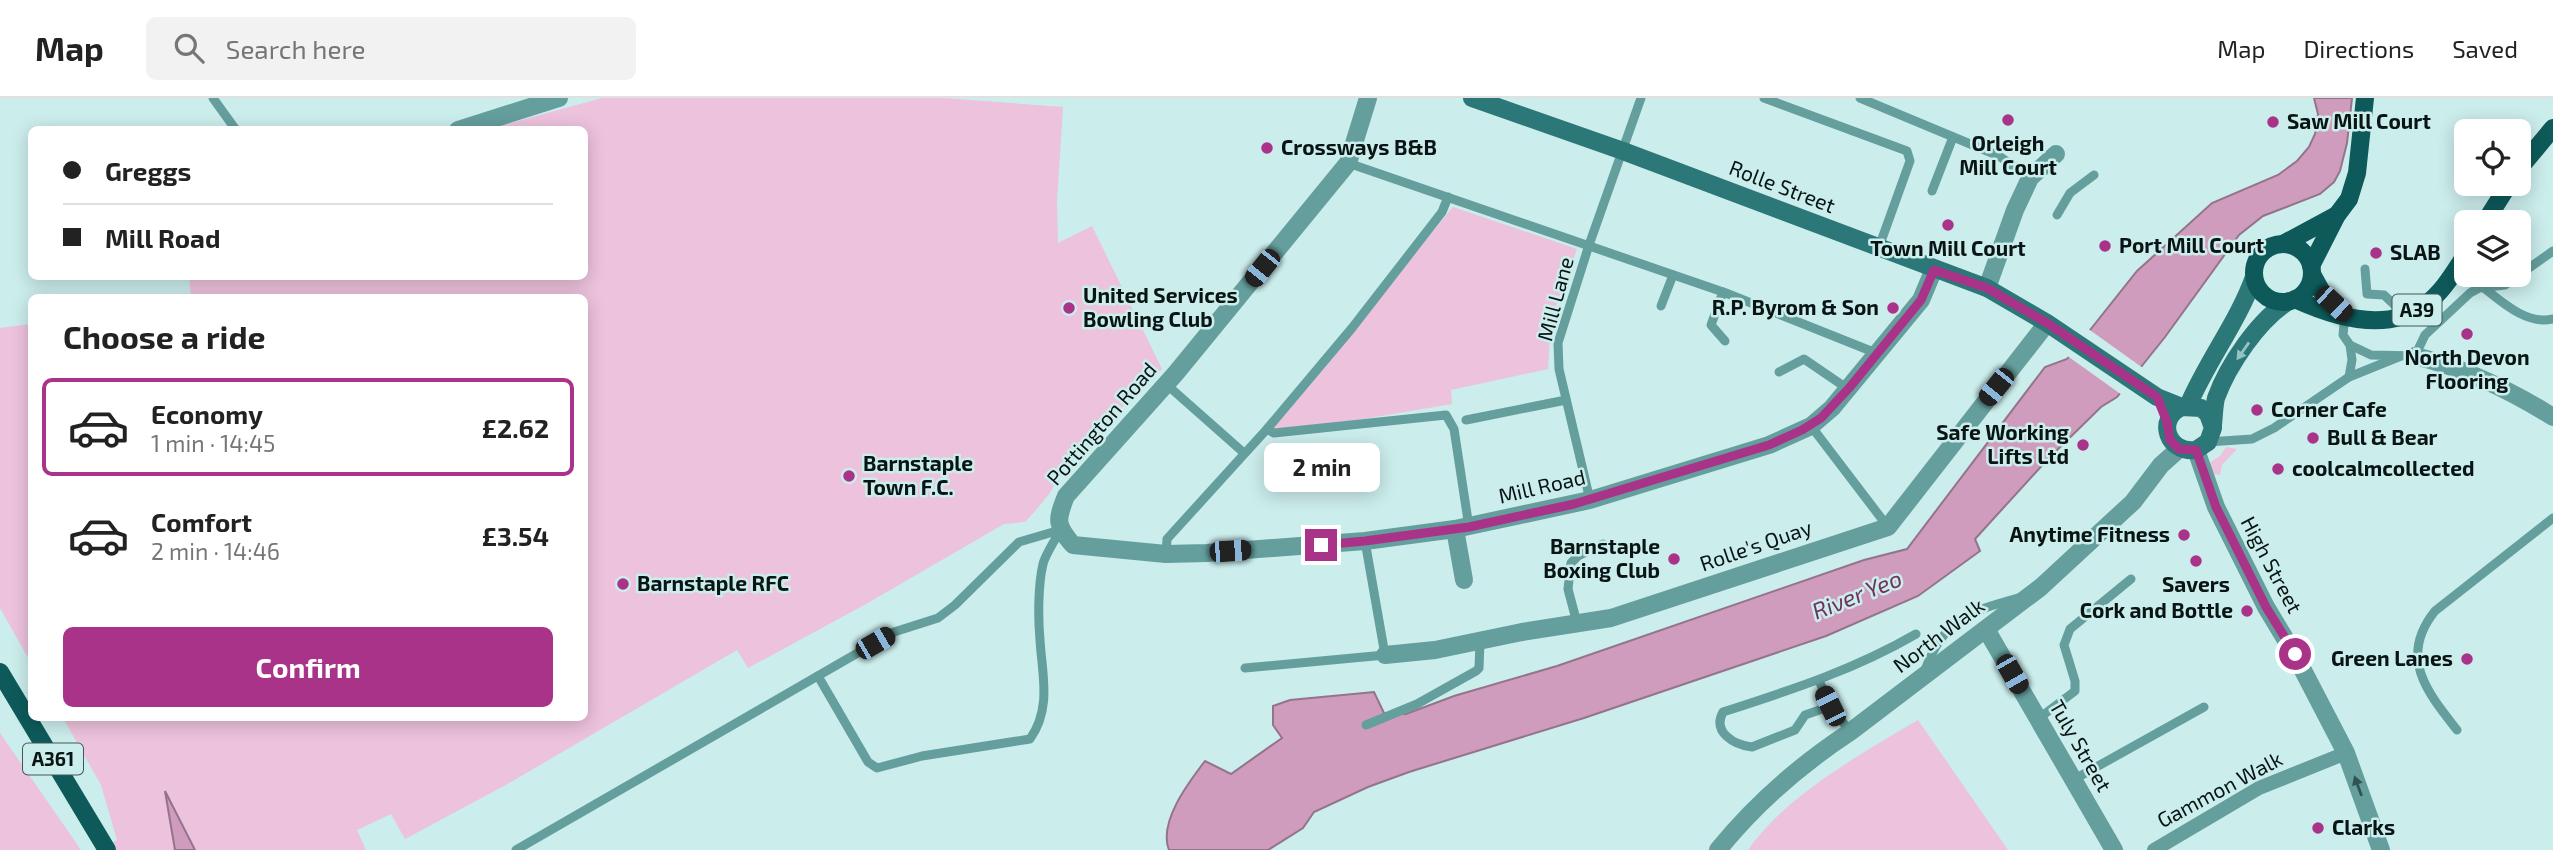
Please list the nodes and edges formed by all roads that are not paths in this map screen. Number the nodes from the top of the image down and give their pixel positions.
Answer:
1 (213, 98) edge
2 (559, 98) edge
3 (1368, 98) edge
4 (1472, 98) edge
5 (1641, 98) edge
6 (1764, 98) edge
7 (1860, 98) edge
8 (2365, 98) edge
9 (233, 126) edge
10 (471, 126) edge
11 (2553, 128) edge
12 (1953, 137) junction
13 (1623, 151) junction
14 (2056, 154) dead end
15 (2531, 154) edge
16 (1348, 163) junction
17 (2094, 175) dead end
18 (2031, 178) junction
19 (1932, 191) dead end
20 (1448, 197) junction
21 (2057, 215) dead end
22 (2337, 215) junction
23 (2283, 244) junction
24 (1589, 245) junction
25 (1879, 247) junction
26 (2553, 251) edge
27 (2365, 269) dead end
28 (1934, 270) junction
29 (2311, 270) junction
30 (2454, 271) edge
31 (1673, 275) junction
32 (2255, 277) junction
33 (1987, 288) junction
34 (2484, 288) junction
35 (1723, 292) junction
36 (2292, 300) junction
37 (1661, 306) dead end
38 (2345, 315) junction
39 (2404, 315) junction
40 (2553, 319) edge
41 (2047, 323) junction
42 (1725, 341) dead end
43 (2350, 345) junction
44 (1876, 353) junction
45 (2411, 355) junction
46 (1779, 372) dead end
47 (2348, 377) junction
48 (1166, 384) junction
49 (1848, 389) junction
50 (2157, 397) junction
51 (1566, 400) junction
52 (2185, 406) junction
53 (2553, 417) edge
54 (1466, 420) dead end
55 (2167, 422) junction
56 (1811, 426) junction
57 (1267, 429) junction
58 (2199, 442) junction
59 (1244, 453) junction
60 (1590, 500) junction
61 (2553, 517) edge
62 (1888, 527) junction
63 (1462, 528) junction
64 (1060, 530) junction
65 (1365, 541) junction
66 (1603, 544) dead end
67 (1166, 554) junction
68 (2131, 579) dead end
69 (1464, 580) dead end
70 (2035, 593) junction
71 (1577, 623) junction
72 (1986, 629) junction
73 (1916, 634) dead end
74 (1480, 641) junction
75 (1385, 655) junction
76 (1245, 667) dead end
77 (0, 672) edge
78 (818, 676) junction
79 (1922, 679) junction
80 (1819, 681) junction
81 (1830, 706) junction
82 (2204, 707) dead end
83 (28, 719) edge
84 (2038, 719) junction
85 (29, 721) edge
86 (1366, 725) dead end
87 (2457, 730) dead end
88 (1850, 732) junction
89 (2346, 753) junction
90 (2073, 780) junction
91 (106, 849) edge
92 (516, 850) edge
93 (1718, 850) edge
94 (2114, 850) edge
95 (2154, 850) edge
96 (2381, 850) edge

1 - 9 lane
2 - 10 street
3 - 16 street, Pottington Road
4 - 13 main road, Rolle Street
5 - 13 lane, Mill Lane
6 - 25 lane
7 - 12 lane
8 - 22 main road
11 - 15 main road
12 - 18 lane
12 - 19 lane
13 - 24 lane, Mill Lane
13 - 25 main road, Rolle Street
14 - 18 street
16 - 20 lane
16 - 48 street, Pottington Road
17 - 21 lane
18 - 33 street
20 - 24 lane
20 - 57 lane
22 - 23 main road
22 - 29 main road
23 - 29 main road
23 - 32 main road
24 - 31 lane
24 - 51 lane, Mill Lane
25 - 28 main road, Rolle Street
26 - 34 lane
27 - 39 lane
28 - 33 main road, Rolle Street
28 - 44 street, Mill Road
29 - 36 main road
29 - 38 main road
30 - 39 main road, A39
31 - 35 lane
31 - 37 lane
32 - 36 main road
32 - 52 main road
33 - 41 main road, Rolle Street
34 - 40 lane
34 - 45 lane
35 - 42 lane
35 - 44 lane
36 - 38 main road, A39
36 -> 58 main road
38 - 39 main road, A39
38 - 43 lane
41 - 50 main road, Rolle Street
41 - 62 street
43 - 45 lane
43 - 47 lane
44 - 49 street, Mill Road
45 - 47 lane
45 - 53 street
46 - 49 lane
47 - 58 lane
48 - 59 lane
48 - 64 street, Pottington Road
49 - 56 street, Mill Road
50 - 52 main road, Rolle Street
50 - 55 main road
51 - 54 lane
51 - 60 lane, Mill Lane
52 - 55 main road
52 - 58 main road
55 - 58 main road
56 - 60 street, Mill Road
56 - 62 lane
57 - 59 lane
57 - 63 lane
58 - 70 street, North Walk
58 - 89 street, High Street
59 - 67 lane
60 - 63 street, Mill Road
61 - 87 lane
62 - 71 street, Rolle's Quay
63 - 65 street, Mill Road
63 - 69 street
64 - 67 street, Mill Road
64 - 78 lane
64 - 78 lane
65 - 67 street, Mill Road
65 - 75 lane
66 - 71 lane
68 - 84 lane
70 - 72 street, North Walk
70 - 79 lane
71 - 74 street, Rolle's Quay
72 - 79 street, North Walk
72 - 84 street, Tuly Street
73 - 80 lane
74 - 75 street, Rolle's Quay
74 - 86 lane
75 - 76 lane
77 - 83 main road, A361
78 - 92 lane
79 - 88 street, North Walk
80 - 81 lane
80 - 81 lane
81 - 88 lane
82 - 90 lane
84 - 90 street, Tuly Street
85 - 91 main road, A361
88 - 93 street, North Walk
89 - 95 street, Gammon Walk
96 -> 89 street, High Street
90 - 94 street, Tuly Street

